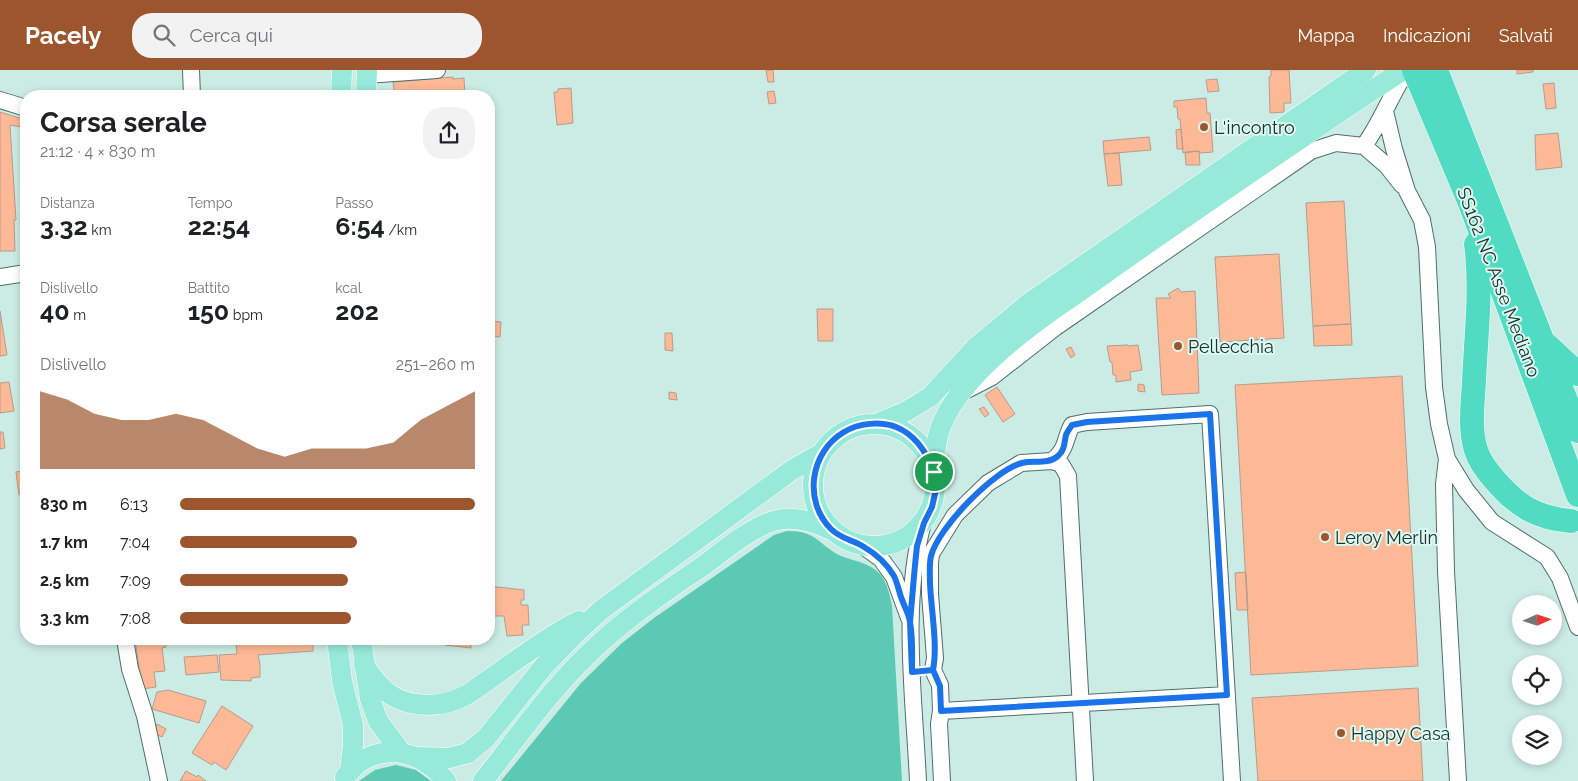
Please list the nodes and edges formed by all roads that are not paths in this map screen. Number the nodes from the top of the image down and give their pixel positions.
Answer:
1 (191, 70) edge
2 (342, 70) edge
3 (437, 70) edge
4 (1366, 70) edge
5 (1403, 70) edge
6 (1407, 70) edge
7 (1414, 70) edge
8 (1436, 70) edge
9 (366, 72) edge
10 (192, 90) edge
11 (341, 90) edge
12 (366, 90) edge
13 (0, 100) edge
14 (20, 106) edge
15 (1385, 111) junction
16 (1455, 143) junction
17 (1364, 146) junction
18 (1407, 191) junction
19 (1470, 203) junction
20 (20, 274) edge
21 (0, 277) edge
22 (1544, 342) junction
23 (1578, 374) edge
24 (959, 395) junction
25 (876, 424) junction
26 (1578, 431) edge
27 (822, 453) junction
28 (1448, 459) junction
29 (1052, 461) junction
30 (934, 472) junction
31 (1578, 495) edge
32 (1572, 521) dead end
33 (924, 523) junction
34 (831, 530) junction
35 (863, 546) junction
36 (601, 610) junction
37 (910, 622) junction
38 (1578, 627) edge
39 (126, 645) edge
40 (338, 645) edge
41 (362, 645) edge
42 (364, 665) junction
43 (933, 670) junction
44 (912, 672) junction
45 (940, 686) junction
46 (1227, 695) junction
47 (1080, 703) junction
48 (914, 704) junction
49 (941, 711) junction
50 (410, 755) junction
51 (346, 776) edge
52 (159, 781) edge
53 (446, 781) edge
54 (483, 781) edge
55 (918, 781) edge
56 (942, 781) edge
57 (1085, 781) edge
58 (1232, 781) edge
59 (1458, 781) edge

1 - 10 street
2 - 11 main road
3 - 9 street
4 - 25 main road
5 - 24 main road
6 - 15 street
7 - 16 highway, SS162 NC Asse Mediano
8 - 16 highway, SS162 NC Asse Mediano
9 - 12 main road
13 - 14 street
15 - 17 street
15 - 18 street
16 - 19 highway, SS162 NC Asse Mediano
16 - 22 highway, SS162 NC Asse Mediano
17 - 18 street
17 - 24 street
18 - 28 street
19 - 31 highway, SS162 NC Asse Mediano
19 - 32 highway
20 - 21 street
22 - 23 highway
22 - 26 highway, SS162 NC Asse Mediano
24 - 30 main road
25 - 27 main road
25 - 30 main road
27 - 34 main road
27 - 36 main road
28 - 38 street
28 - 59 street
29 - 43 street
29 - 46 street
29 - 47 street
30 - 33 main road
33 - 35 main road
33 - 37 street
34 - 35 main road
34 - 54 main road
35 - 37 street
36 - 42 main road
36 - 50 main road
37 - 44 street
39 - 52 street
40 - 51 main road
41 - 42 main road
42 - 50 main road
43 - 44 street
43 - 45 street
44 - 48 street
45 - 48 street
45 - 49 street
46 - 47 street
46 - 58 street
47 - 49 street
47 - 57 street
48 - 55 street
49 - 56 street
50 - 51 main road
50 - 53 main road

